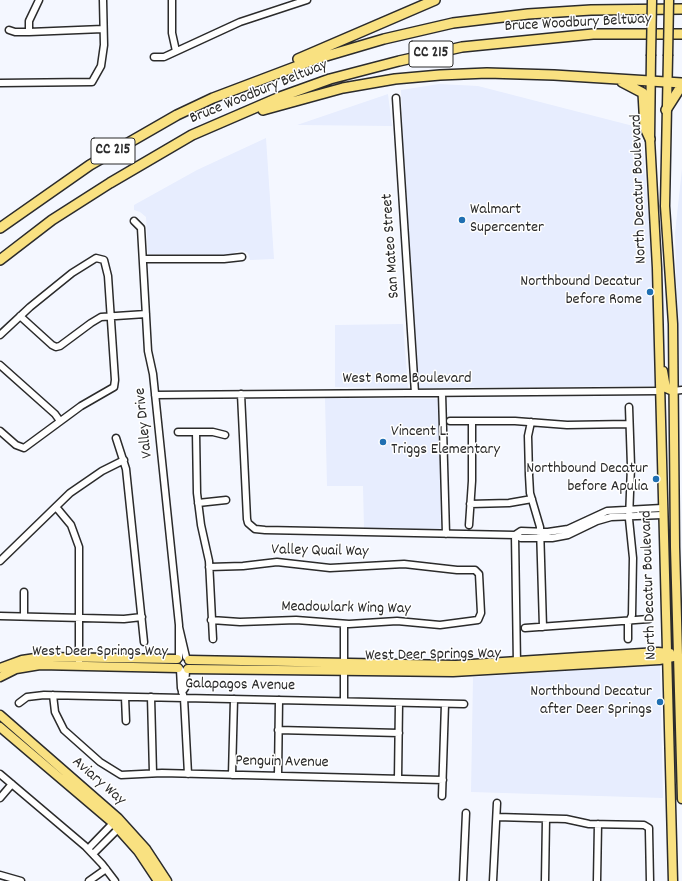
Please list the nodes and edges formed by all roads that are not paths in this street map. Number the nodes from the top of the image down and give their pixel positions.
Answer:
1 (39, 0) edge
2 (103, 0) edge
3 (172, 0) edge
4 (307, 0) edge
5 (435, 0) edge
6 (652, 0) edge
7 (669, 0) edge
8 (682, 9) edge
9 (103, 29) junction
10 (9, 30) dead end
11 (29, 32) junction
12 (682, 34) edge
13 (176, 51) junction
14 (154, 57) dead end
15 (618, 80) junction
16 (650, 82) junction
17 (0, 83) edge
18 (667, 83) junction
19 (682, 84) edge
20 (235, 89) junction
21 (396, 98) dead end
22 (666, 110) junction
23 (192, 135) junction
24 (650, 139) junction
25 (134, 221) dead end
26 (0, 228) edge
27 (242, 257) dead end
28 (143, 259) junction
29 (0, 260) edge
30 (658, 313) junction
31 (146, 314) junction
32 (671, 314) junction
33 (20, 316) junction
34 (110, 316) junction
35 (658, 323) junction
36 (673, 324) junction
37 (0, 335) edge
38 (659, 353) junction
39 (0, 365) edge
40 (682, 390) edge
41 (673, 391) junction
42 (660, 392) junction
43 (415, 393) junction
44 (442, 393) junction
45 (155, 394) junction
46 (241, 394) junction
47 (629, 407) dead end
48 (60, 421) junction
49 (450, 421) dead end
50 (472, 421) junction
51 (531, 422) junction
52 (673, 423) junction
53 (629, 424) junction
54 (0, 432) edge
55 (178, 432) dead end
56 (196, 432) junction
57 (225, 435) dead end
58 (116, 438) dead end
59 (124, 460) junction
60 (532, 499) junction
61 (226, 500) dead end
62 (198, 503) junction
63 (470, 504) junction
64 (56, 507) junction
65 (662, 511) junction
66 (629, 512) junction
67 (469, 525) dead end
68 (540, 532) junction
69 (446, 534) junction
70 (515, 535) junction
71 (540, 539) junction
72 (0, 562) edge
73 (209, 567) junction
74 (24, 592) dead end
75 (0, 616) edge
76 (24, 616) junction
77 (79, 617) junction
78 (142, 617) junction
79 (480, 618) joint
80 (649, 619) dead end
81 (211, 620) junction
82 (629, 620) junction
83 (344, 624) junction
84 (543, 626) junction
85 (525, 628) dead end
86 (213, 639) dead end
87 (628, 639) dead end
88 (144, 642) dead end
89 (666, 656) junction
90 (680, 656) edge
91 (79, 662) junction
92 (183, 664) junction
93 (517, 665) junction
94 (344, 667) junction
95 (0, 668) edge
96 (0, 677) edge
97 (54, 695) junction
98 (183, 695) junction
99 (125, 697) junction
100 (150, 697) junction
101 (234, 699) junction
102 (279, 700) junction
103 (344, 702) junction
104 (19, 703) dead end
105 (400, 703) junction
106 (445, 704) junction
107 (464, 704) dead end
108 (0, 715) edge
109 (126, 721) dead end
110 (0, 727) edge
111 (278, 730) junction
112 (399, 733) junction
113 (153, 773) junction
114 (0, 774) edge
115 (188, 774) junction
116 (232, 775) junction
117 (278, 776) junction
118 (398, 779) junction
119 (443, 780) junction
120 (12, 784) junction
121 (442, 796) dead end
122 (0, 798) edge
123 (682, 799) edge
124 (497, 803) dead end
125 (466, 813) dead end
126 (497, 818) junction
127 (546, 819) junction
128 (118, 823) junction
129 (598, 824) junction
130 (90, 852) junction
131 (106, 869) junction
132 (0, 875) edge
133 (21, 881) edge
134 (89, 881) edge
135 (115, 881) edge
136 (158, 881) edge
137 (167, 881) edge
138 (464, 881) edge
139 (493, 881) edge
140 (545, 881) edge
141 (597, 881) edge
142 (650, 881) edge
143 (673, 881) edge

1 - 11 street
2 - 9 street
3 - 13 street
4 - 13 street
5 - 20 highway
6 - 16 main road, North Decatur Boulevard, bridge
7 - 18 main road, North Decatur Boulevard, bridge
8 - 20 highway, Bruce Woodbury Beltway / CC 215
9 - 11 street
9 - 17 street
10 - 11 street
12 - 23 highway, Bruce Woodbury Beltway / CC 215
13 - 14 street
15 - 16 highway
15 - 23 highway
15 - 24 highway
16 - 18 highway
16 - 24 main road, North Decatur Boulevard
18 - 19 highway
18 - 22 main road, North Decatur Boulevard
19 - 22 highway
20 - 26 highway, Bruce Woodbury Beltway / CC 215
21 - 43 street, San Mateo Street
22 - 32 main road, North Decatur Boulevard
23 - 29 highway, Bruce Woodbury Beltway / CC 215
24 - 30 main road, North Decatur Boulevard
25 - 28 street, Valley Drive
27 - 28 street
28 - 31 street, Valley Drive
30 - 32 main road
30 - 35 main road, North Decatur Boulevard
31 - 34 street
31 - 45 street, Valley Drive
32 - 36 main road, North Decatur Boulevard
33 - 34 street
33 - 34 street
33 - 37 street
34 - 48 street
35 - 36 main road
35 - 38 main road, North Decatur Boulevard
36 - 41 main road, North Decatur Boulevard
38 - 41 main road
38 - 42 main road, North Decatur Boulevard
39 - 48 street
40 - 41 street
41 - 52 main road, North Decatur Boulevard
42 - 44 street, West Rome Boulevard
42 - 52 main road
42 - 65 main road, North Decatur Boulevard
43 - 44 street, West Rome Boulevard
43 - 46 street, West Rome Boulevard
44 - 69 street
45 - 46 street, West Rome Boulevard
45 - 92 street, Valley Drive
46 - 69 street
47 - 53 street
48 - 54 street
49 - 50 street
50 - 51 street
50 - 63 street
51 - 53 street
51 - 60 street
52 - 90 main road, North Decatur Boulevard
53 - 66 street
55 - 56 street
56 - 57 street
56 - 62 street
58 - 59 street
59 - 64 street
59 - 78 street
60 - 63 street
60 - 68 street
61 - 62 street
62 - 73 street
63 - 67 street
64 - 72 street
64 - 77 street
65 - 66 street
65 - 89 main road, North Decatur Boulevard
66 - 68 street
66 - 71 street
66 - 82 street
68 - 70 street
68 - 71 street
69 - 70 street
70 - 71 street
70 - 93 street
71 - 84 street
73 - 79 street, Valley Quail Way
73 - 81 street
74 - 76 street
75 - 76 street
76 - 77 street
77 - 78 street
77 - 91 street
78 - 88 street
79 - 83 street, Meadowlark Wing Way
80 - 82 street
81 - 83 street, Meadowlark Wing Way
81 - 86 street
82 - 84 street
82 - 87 street
83 - 94 street
84 - 85 street
89 - 90 main road, West Deer Springs Way
89 - 93 main road, West Deer Springs Way
89 - 143 main road, North Decatur Boulevard
90 - 123 main road, North Decatur Boulevard
91 - 92 main road, West Deer Springs Way
91 - 95 main road, West Deer Springs Way
91 - 96 main road, West Deer Springs Way
92 - 94 main road, West Deer Springs Way
92 - 98 street, Valley Drive
93 - 94 main road, West Deer Springs Way
94 - 103 street
97 - 99 street, Galapagos Avenue
97 - 104 street, Galapagos Avenue
97 - 113 street, Penguin Avenue
98 - 100 street, Galapagos Avenue
98 - 101 street, Galapagos Avenue
98 - 115 street, Valley Drive
99 - 100 street, Galapagos Avenue
99 - 109 street
100 - 113 street
101 - 102 street, Galapagos Avenue
101 - 116 street
102 - 103 street, Galapagos Avenue
102 - 111 street
103 - 105 street, Galapagos Avenue
105 - 106 street, Galapagos Avenue
105 - 112 street
106 - 107 street, Galapagos Avenue
106 - 119 street
108 - 128 main road, Aviary Way
110 - 128 main road, Aviary Way
111 - 112 street
111 - 117 street
112 - 118 street
113 - 115 street, Penguin Avenue
114 - 120 street
115 - 116 street, Penguin Avenue
116 - 117 street, Penguin Avenue
117 - 118 street, Penguin Avenue
118 - 119 street, Penguin Avenue
119 - 121 street
120 - 122 street
120 - 130 street
124 - 126 street
125 - 138 street
126 - 127 street
126 - 139 street
127 - 129 street
127 - 140 street
128 - 130 street
128 - 136 main road, Aviary Way
128 - 137 main road, Aviary Way
129 - 141 street
129 - 142 street
130 - 131 street
131 - 134 street
131 - 135 street
132 - 133 street

